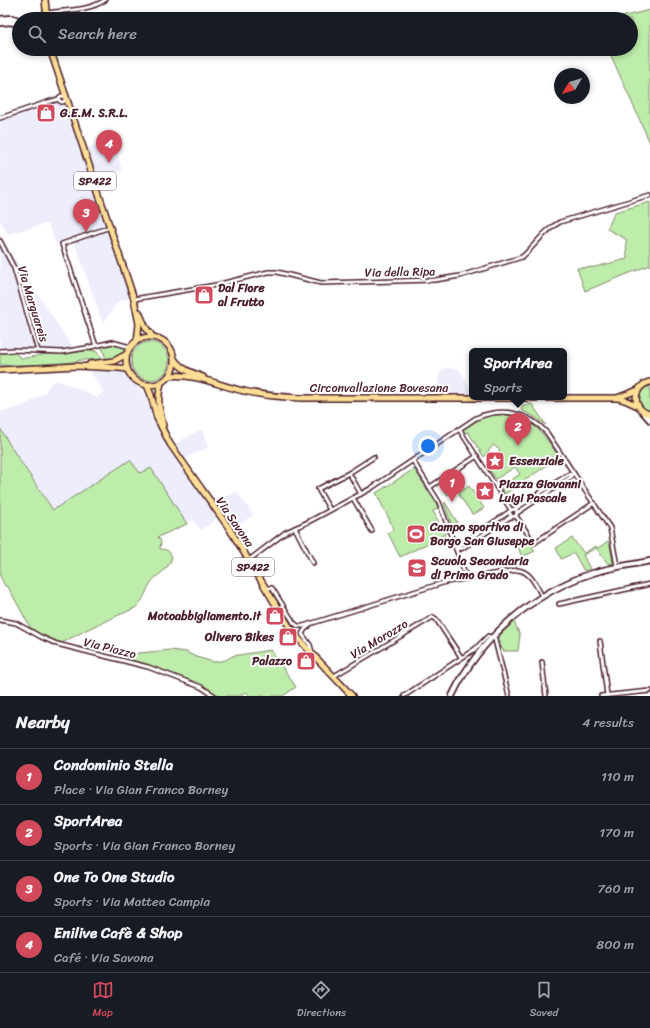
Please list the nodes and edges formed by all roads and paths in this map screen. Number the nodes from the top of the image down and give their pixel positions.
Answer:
1 (45, 0) edge
2 (105, 0) edge
3 (46, 12) edge
4 (53, 12) edge
5 (12, 18) edge
6 (0, 19) edge
7 (12, 22) edge
8 (0, 23) edge
9 (52, 57) edge
10 (66, 98) junction
11 (0, 118) edge
12 (650, 195) edge
13 (111, 227) junction
14 (0, 242) edge
15 (134, 299) junction
16 (136, 306) junction
17 (153, 337) junction
18 (137, 340) junction
19 (96, 346) junction
20 (130, 347) junction
21 (38, 350) junction
22 (0, 351) edge
23 (127, 354) junction
24 (175, 360) junction
25 (99, 365) junction
26 (127, 369) junction
27 (0, 370) edge
28 (169, 376) junction
29 (650, 379) edge
30 (215, 382) junction
31 (648, 382) edge
32 (161, 383) junction
33 (148, 385) junction
34 (638, 390) junction
35 (469, 398) edge
36 (567, 398) edge
37 (617, 398) junction
38 (638, 406) junction
39 (643, 412) junction
40 (650, 414) edge
41 (650, 420) edge
42 (459, 429) junction
43 (164, 431) junction
44 (477, 456) junction
45 (374, 457) dead end
46 (413, 461) junction
47 (350, 474) junction
48 (572, 474) junction
49 (430, 487) junction
50 (361, 494) junction
51 (353, 498) junction
52 (594, 504) junction
53 (330, 510) junction
54 (512, 510) junction
55 (515, 515) junction
56 (295, 528) junction
57 (372, 532) dead end
58 (458, 548) junction
59 (249, 560) junction
60 (650, 561) edge
61 (313, 563) dead end
62 (616, 566) junction
63 (466, 577) junction
64 (650, 584) edge
65 (266, 588) junction
66 (542, 596) junction
67 (559, 604) dead end
68 (0, 620) edge
69 (310, 625) junction
70 (493, 637) junction
71 (600, 641) dead end
72 (312, 653) junction
73 (461, 657) junction
74 (542, 662) dead end
75 (334, 676) junction
76 (650, 691) edge
77 (607, 695) edge
78 (215, 696) edge
79 (352, 696) edge
80 (404, 696) edge
81 (452, 696) edge
82 (509, 696) edge
83 (546, 696) edge
84 (601, 696) edge

1 - 3 main road
2 - 4 street
5 - 6 street
7 - 8 street
9 - 10 main road, SP422
10 - 11 street
10 - 13 main road, SP422
12 - 15 street, Via della Ripa
13 - 15 main road, SP422
13 - 19 street
14 - 21 street, Via Marguareis
15 - 16 main road, SP422
16 - 17 main road, SP422
16 - 18 main road, SP422
17 - 18 main road
17 - 24 main road
18 - 20 main road
19 - 20 street
19 - 21 street
20 - 23 main road
21 - 22 street
23 - 25 main road
23 - 26 main road
24 - 28 main road
24 - 30 main road, Circonvallazione Bovesana
25 - 26 main road
25 - 27 main road
26 - 33 main road
28 - 30 main road, Circonvallazione Bovesana
28 - 32 main road
29 - 31 street
30 - 35 main road, Circonvallazione Bovesana
31 - 34 main road
32 - 33 main road
32 - 43 main road, Via Savona / SP422
33 - 43 main road, Via Savona / SP422
34 - 37 main road, Circonvallazione Bovesana
34 - 38 main road
36 - 37 main road, Circonvallazione Bovesana
37 - 38 main road, Circonvallazione Bovesana
38 - 39 main road
39 - 40 main road
39 - 41 street
42 - 44 street
42 - 46 street
42 - 48 street
43 - 59 main road, Via Savona / SP422
44 - 49 street
44 - 54 street
45 - 47 street
46 - 49 street
46 - 50 street
47 - 50 street
47 - 53 street
48 - 52 street
48 - 54 street
48 - 55 street
49 - 58 street
50 - 51 street
51 - 53 street
51 - 57 street
52 - 55 street
52 - 62 street
53 - 56 street
54 - 55 street
54 - 55 street
54 - 58 street
55 - 58 street
56 - 59 street
56 - 61 street
58 - 63 street
59 - 65 main road, Via Savona / SP422
60 - 62 street
62 - 66 street
63 - 66 street
63 - 69 street
64 - 67 street
65 - 69 street
65 - 72 main road, Via Savona / SP422
66 - 70 street
68 - 78 street, Via Piozzo
69 - 72 street
70 - 73 street
70 - 81 street
70 - 82 street
71 - 77 street
72 - 75 main road, Via Savona / SP422
73 - 75 street, Via Morozzo
73 - 80 street
74 - 83 street
75 - 79 main road, Via Savona / SP422
76 - 77 street
77 - 84 street

